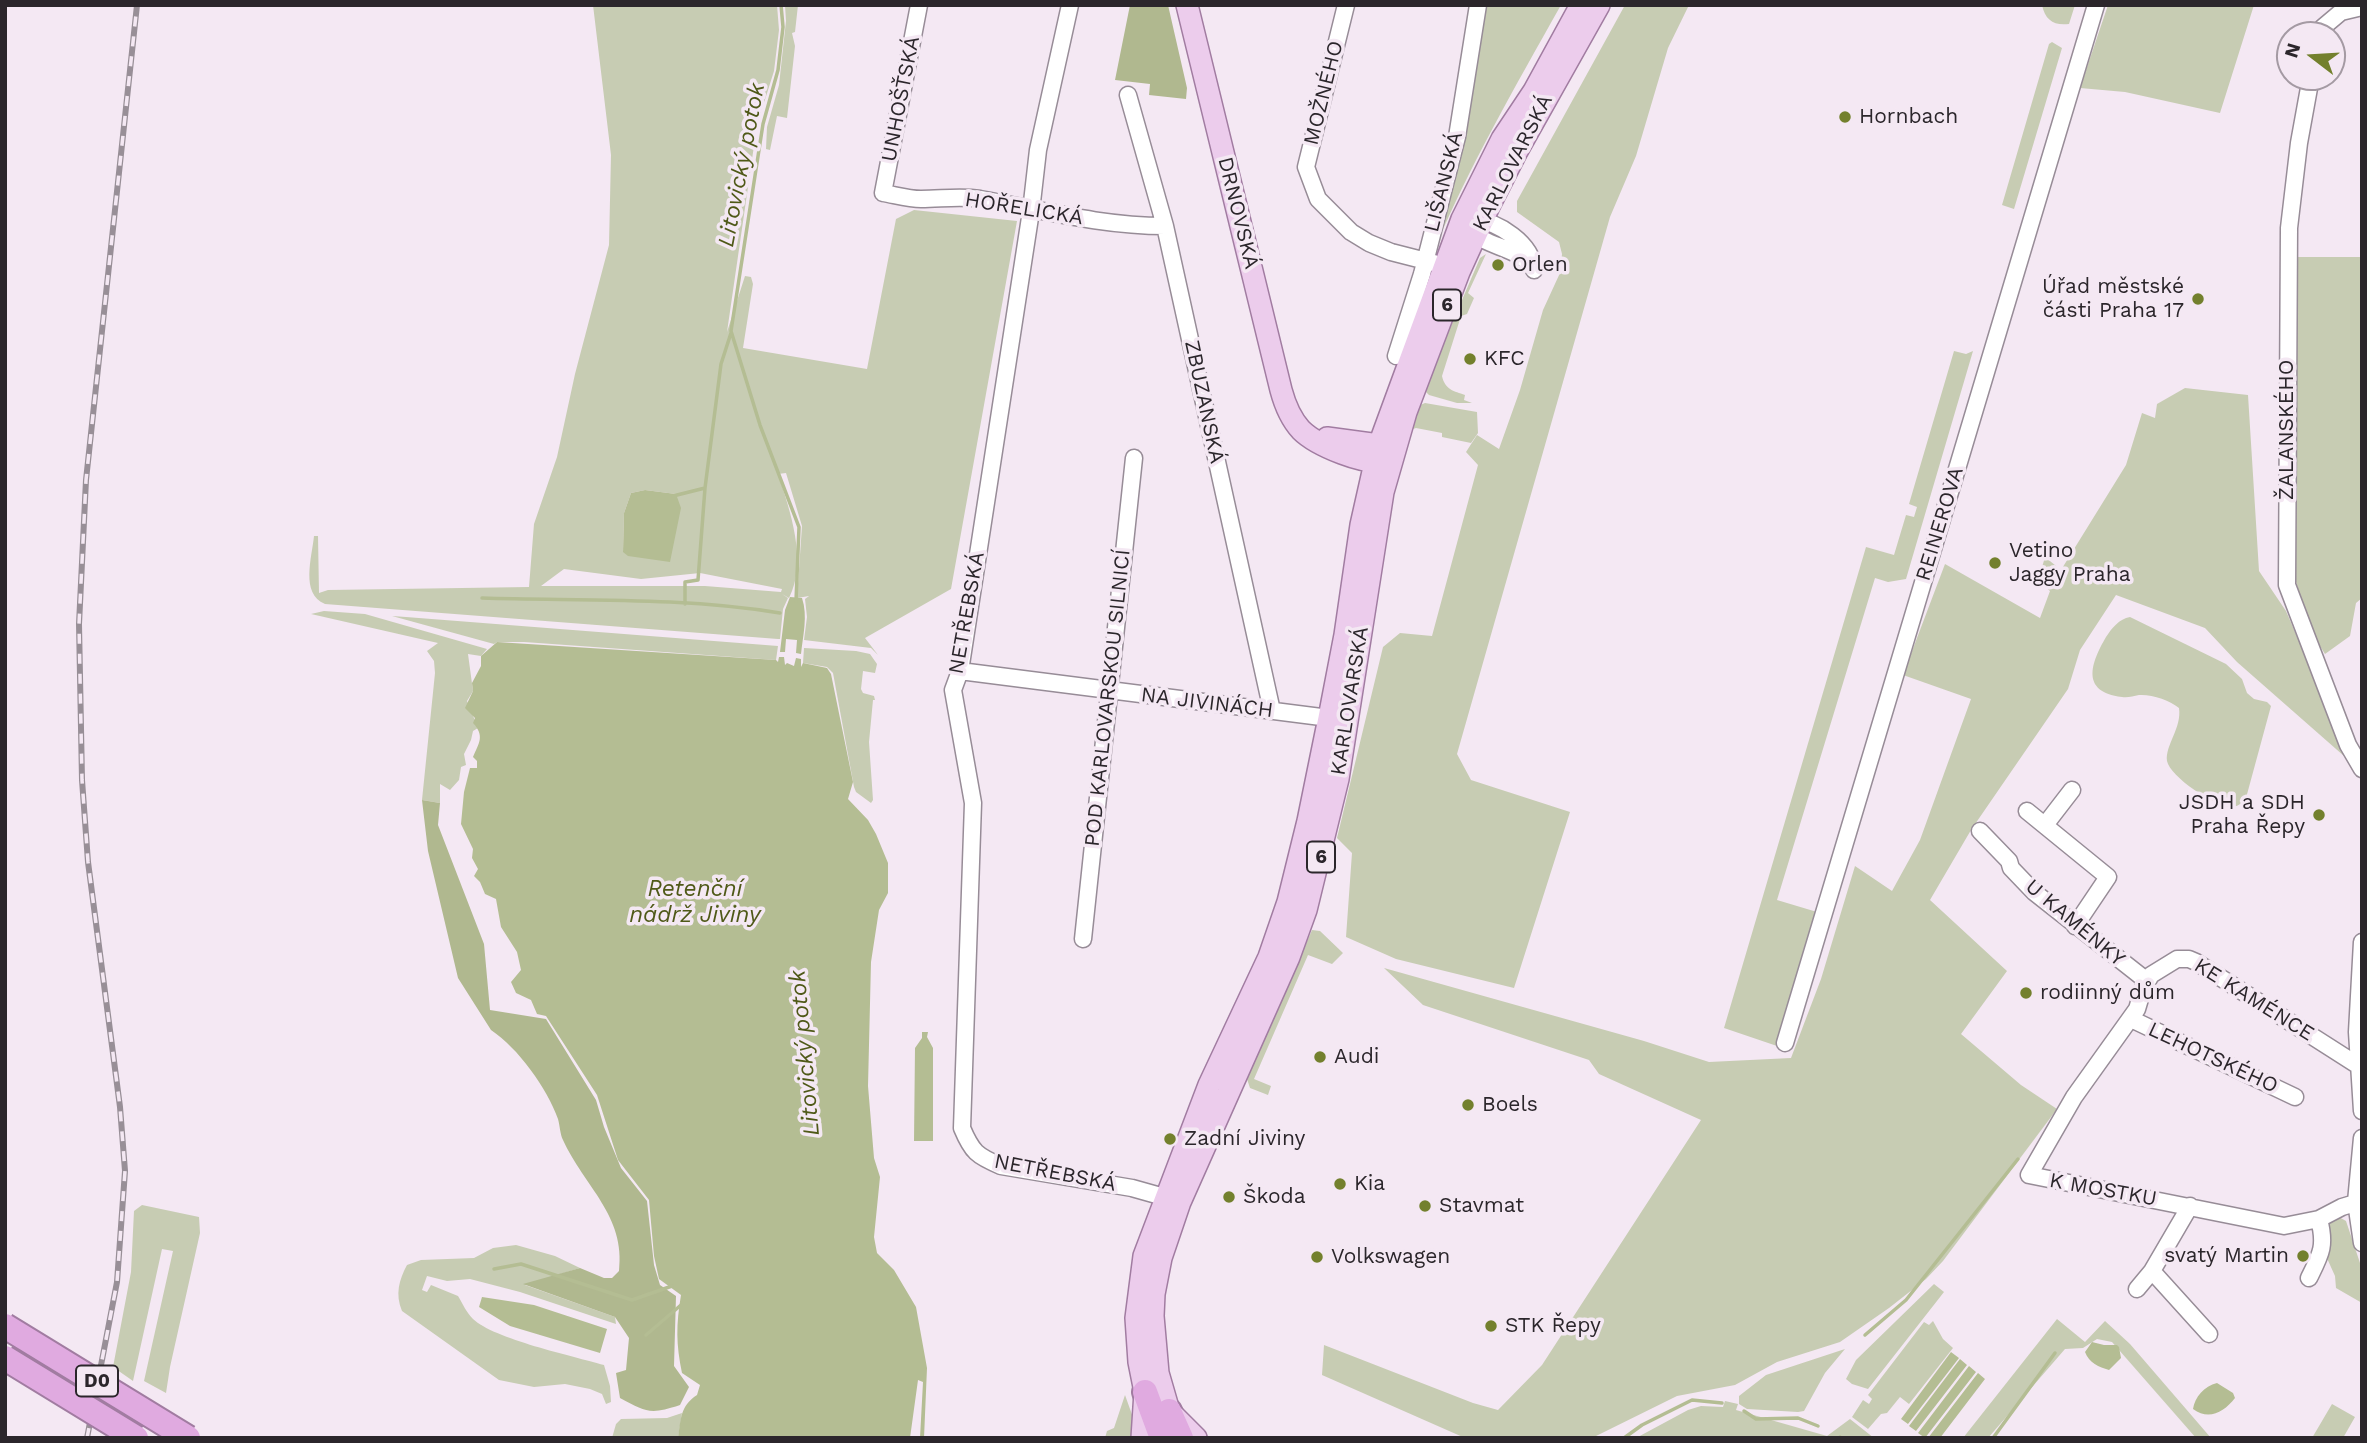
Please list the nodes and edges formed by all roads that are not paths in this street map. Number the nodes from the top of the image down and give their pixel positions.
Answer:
1 (919, 5) edge
2 (1070, 5) edge
3 (1187, 5) edge
4 (1346, 5) edge
5 (1478, 5) edge
6 (1581, 5) edge
7 (1599, 5) edge
8 (2096, 5) edge
9 (2362, 7) edge
10 (2332, 21) edge
11 (2308, 91) edge
12 (1128, 95) dead end
13 (884, 193) joint
14 (1031, 211) junction
15 (1473, 225) junction
16 (1166, 226) junction
17 (1425, 261) junction
18 (1446, 267) junction
19 (1396, 356) dead end
20 (1382, 454) junction
21 (1134, 458) dead end
22 (960, 671) junction
23 (1110, 690) junction
24 (1272, 711) junction
25 (1329, 718) junction
26 (2362, 769) edge
27 (2072, 790) dead end
28 (2027, 811) dead end
29 (2045, 825) junction
30 (1980, 831) dead end
31 (2075, 926) junction
32 (1083, 939) dead end
33 (2362, 942) edge
34 (2147, 981) junction
35 (2131, 1019) junction
36 (1785, 1043) dead end
37 (2360, 1067) edge
38 (2295, 1097) dead end
39 (2362, 1111) edge
40 (2362, 1138) edge
41 (1164, 1197) junction
42 (2359, 1201) edge
43 (2190, 1206) junction
44 (2319, 1219) junction
45 (2362, 1242) edge
46 (2152, 1271) junction
47 (2309, 1278) dead end
48 (2137, 1289) dead end
49 (5, 1326) edge
50 (2209, 1334) dead end
51 (5, 1358) edge
52 (1145, 1392) junction
53 (1169, 1411) junction
54 (136, 1438) edge
55 (188, 1438) edge
56 (1142, 1438) edge
57 (1162, 1438) edge
58 (1181, 1438) edge
59 (1196, 1438) edge

1 - 13 street, UNHOŠŤSKÁ
2 - 14 street, NETŘEBSKÁ
3 - 20 main road, DRNOVSKÁ
4 - 17 street, MOŽNÉHO
5 - 17 street, LIŠANSKÁ
6 - 15 main road, KARLOVARSKÁ / 6
7 - 15 main road, KARLOVARSKÁ / 6
8 - 36 street, REINEROVA
9 - 10 street
11 - 26 street, ŽALANSKÉHO
12 - 16 street, ZBUZANSKÁ
13 - 14 street, HOŘELICKÁ
14 - 16 street, HOŘELICKÁ
14 - 22 street, NETŘEBSKÁ
15 - 18 main road, KARLOVARSKÁ / 6
15 - 20 main road, KARLOVARSKÁ / 6
16 - 24 street, ZBUZANSKÁ
17 - 18 street, MOŽNÉHO
17 - 19 street, LIŠANSKÁ
18 - 20 main road, KARLOVARSKÁ / 6
20 - 25 main road, KARLOVARSKÁ / 6
20 - 53 main road, KARLOVARSKÁ / 6
21 - 23 street, POD KARLOVARSKOU SILNICÍ
22 - 23 street, NA JIVINÁCH
22 - 41 street, NETŘEBSKÁ
23 - 24 street, NA JIVINÁCH
23 - 32 street, POD KARLOVARSKOU SILNICÍ
24 - 25 street, NA JIVINÁCH
25 - 41 main road, KARLOVARSKÁ / 6
27 - 29 street
28 - 29 street
29 - 31 street
30 - 31 street, U KAMÉNKY
31 - 34 street, U KAMÉNKY
33 - 37 street
34 - 35 street, K MOSTKU
34 - 37 street, KE KAMÉNCE
35 - 38 street, LEHOTSKÉHO
35 - 43 street, K MOSTKU
37 - 39 street
40 - 42 street
41 - 52 main road, KARLOVARSKÁ / 6
42 - 44 street, K MOSTKU
42 - 45 street
43 - 44 street, K MOSTKU
43 - 46 street
44 - 47 street
46 - 48 street
46 - 50 street
49 - 55 highway, D0, bridge
51 - 54 highway, D0, bridge
52 - 56 main road, KARLOVARSKÁ
52 - 57 highway, 6
53 - 58 highway, 6
53 - 59 main road

